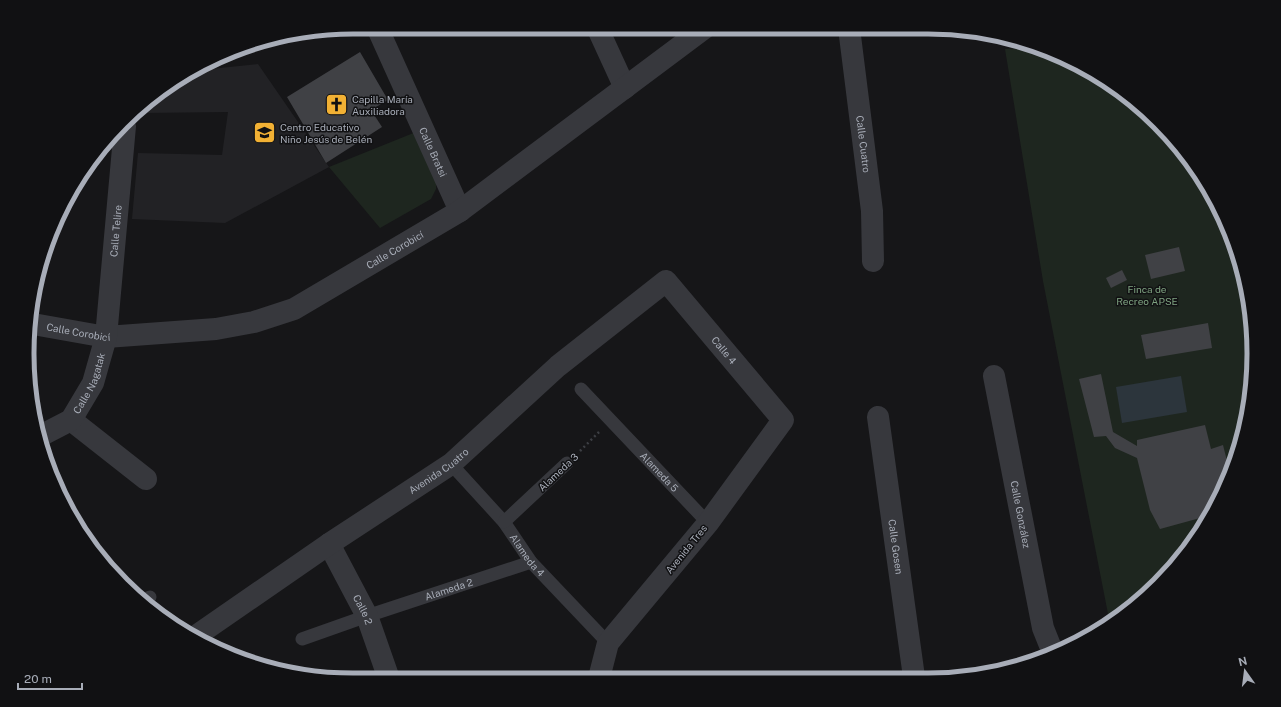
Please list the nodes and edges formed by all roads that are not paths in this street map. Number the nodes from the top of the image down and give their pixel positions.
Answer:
1 (379, 34) edge
2 (601, 34) edge
3 (697, 34) edge
4 (850, 34) edge
5 (625, 88) junction
6 (125, 131) edge
7 (460, 211) junction
8 (873, 261) dead end
9 (666, 281) joint
10 (36, 325) edge
11 (106, 337) junction
12 (994, 376) dead end
13 (582, 388) dead end
14 (878, 417) dead end
15 (71, 420) junction
16 (783, 420) joint
17 (44, 434) edge
18 (567, 463) road end
19 (451, 464) junction
20 (146, 479) dead end
21 (504, 522) junction
22 (708, 523) junction
23 (329, 544) junction
24 (531, 562) junction
25 (367, 616) junction
26 (200, 633) edge
27 (302, 639) dead end
28 (608, 643) junction
29 (1051, 648) edge
30 (387, 673) edge
31 (599, 673) edge
32 (913, 673) edge

1 - 7 street, Calle Bratsi
2 - 5 street
3 - 5 street, Calle Corobicí
4 - 8 street, Calle Cuatro
5 - 7 street, Calle Corobicí
6 - 11 street, Calle Telire
7 - 11 street, Calle Corobicí
9 - 16 street, Calle 4
9 - 19 street, Avenida Cuatro
10 - 11 street, Calle Corobicí
11 - 15 street, Calle Nagatak
12 - 29 street, Calle González
13 - 22 lane, Alameda 5
14 - 32 street, Calle Gosen
15 - 17 street, Calle Nagatak
15 - 20 street
16 - 22 street, Avenida Tres
18 - 21 lane, Alameda 3
19 - 21 lane, Alameda 4
19 - 23 street, Avenida Cuatro
21 - 24 lane, Alameda 4
22 - 28 street, Avenida Tres
23 - 25 street, Calle 2
23 - 26 street, Avenida Cuatro
24 - 25 lane, Alameda 2
24 - 28 lane, Alameda 4
25 - 27 lane, Alameda 2
25 - 30 street, Calle 2
28 - 31 street, Avenida Tres

